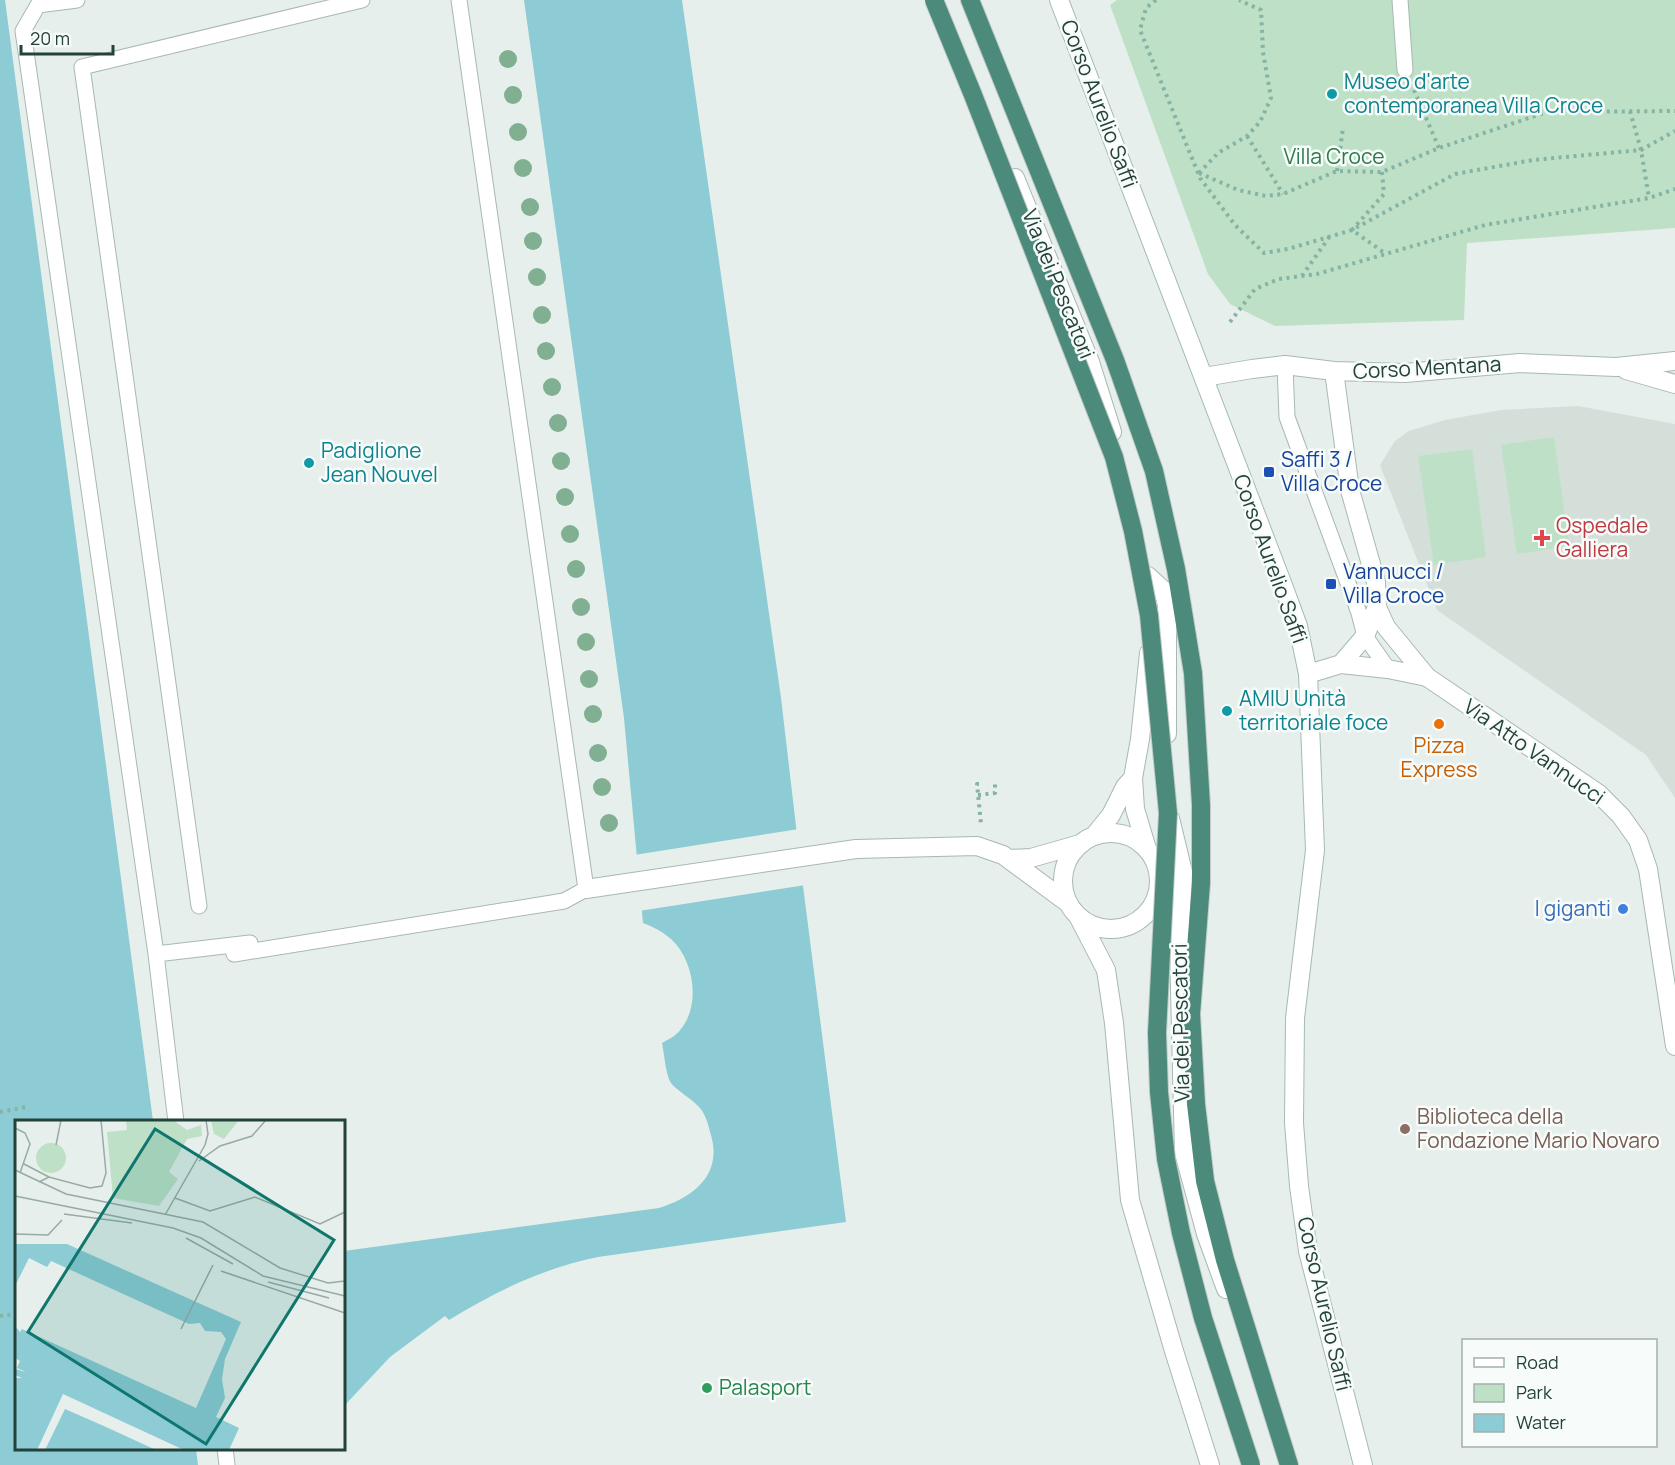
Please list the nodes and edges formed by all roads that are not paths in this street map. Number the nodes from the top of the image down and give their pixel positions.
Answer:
1 (77, 0) edge
2 (362, 0) edge
3 (459, 0) edge
4 (934, 0) edge
5 (944, 0) edge
6 (970, 0) edge
7 (1059, 0) edge
8 (1400, 0) edge
9 (38, 2) edge
10 (1405, 70) road end
11 (1675, 361) edge
12 (1285, 365) junction
13 (1616, 367) junction
14 (1334, 371) junction
15 (1204, 377) junction
16 (1675, 384) edge
17 (1148, 576) junction
18 (1377, 607) junction
19 (1365, 636) junction
20 (1341, 664) junction
21 (1388, 669) junction
22 (1308, 675) junction
23 (1427, 677) junction
24 (1133, 778) junction
25 (1087, 840) junction
26 (1147, 849) junction
27 (1009, 859) junction
28 (586, 888) junction
29 (199, 906) dead end
30 (1073, 910) junction
31 (351, 930) dead end
32 (156, 954) junction
33 (234, 954) dead end
34 (1675, 1046) edge
35 (176, 1120) edge
36 (225, 1450) edge
37 (227, 1465) edge
38 (1210, 1465) edge
39 (1251, 1465) edge
40 (1282, 1465) edge
41 (1289, 1465) edge
42 (1363, 1465) edge

1 - 9 lane
2 - 29 lane
3 - 28 lane
4 - 39 highway, bridge
5 - 17 street, Via dei Pescatori
6 - 41 highway
7 - 15 street, Corso Aurelio Saffi
8 - 10 lane
9 - 32 lane
11 - 13 street, Corso Mentana
12 - 14 street, Corso Mentana
12 - 15 street, Corso Mentana
12 - 19 lane
13 - 14 street, Corso Mentana
13 - 16 street, Corso Mentana
14 - 18 street, Via Atto Vannucci
15 - 22 street, Corso Aurelio Saffi
17 - 24 street, Via dei Pescatori
17 - 40 street, Via dei Pescatori
18 - 19 street, Via Atto Vannucci
18 - 23 street, Via Atto Vannucci
19 - 20 street, Via Atto Vannucci
19 - 21 lane
20 - 21 street, Via Atto Vannucci
20 - 22 street, Via Atto Vannucci
21 - 23 street, Via Atto Vannucci
22 - 42 street, Corso Aurelio Saffi
23 - 34 street, Via Atto Vannucci
24 - 25 street, Via dei Pescatori
24 - 26 street, Via dei Pescatori
25 - 26 street
25 - 27 street
25 - 30 street, Via dei Pescatori
26 - 30 street, Via dei Pescatori
27 - 28 street
27 - 30 street
28 - 33 lane
30 - 38 street
31 - 32 lane
32 - 35 lane
36 - 37 lane

